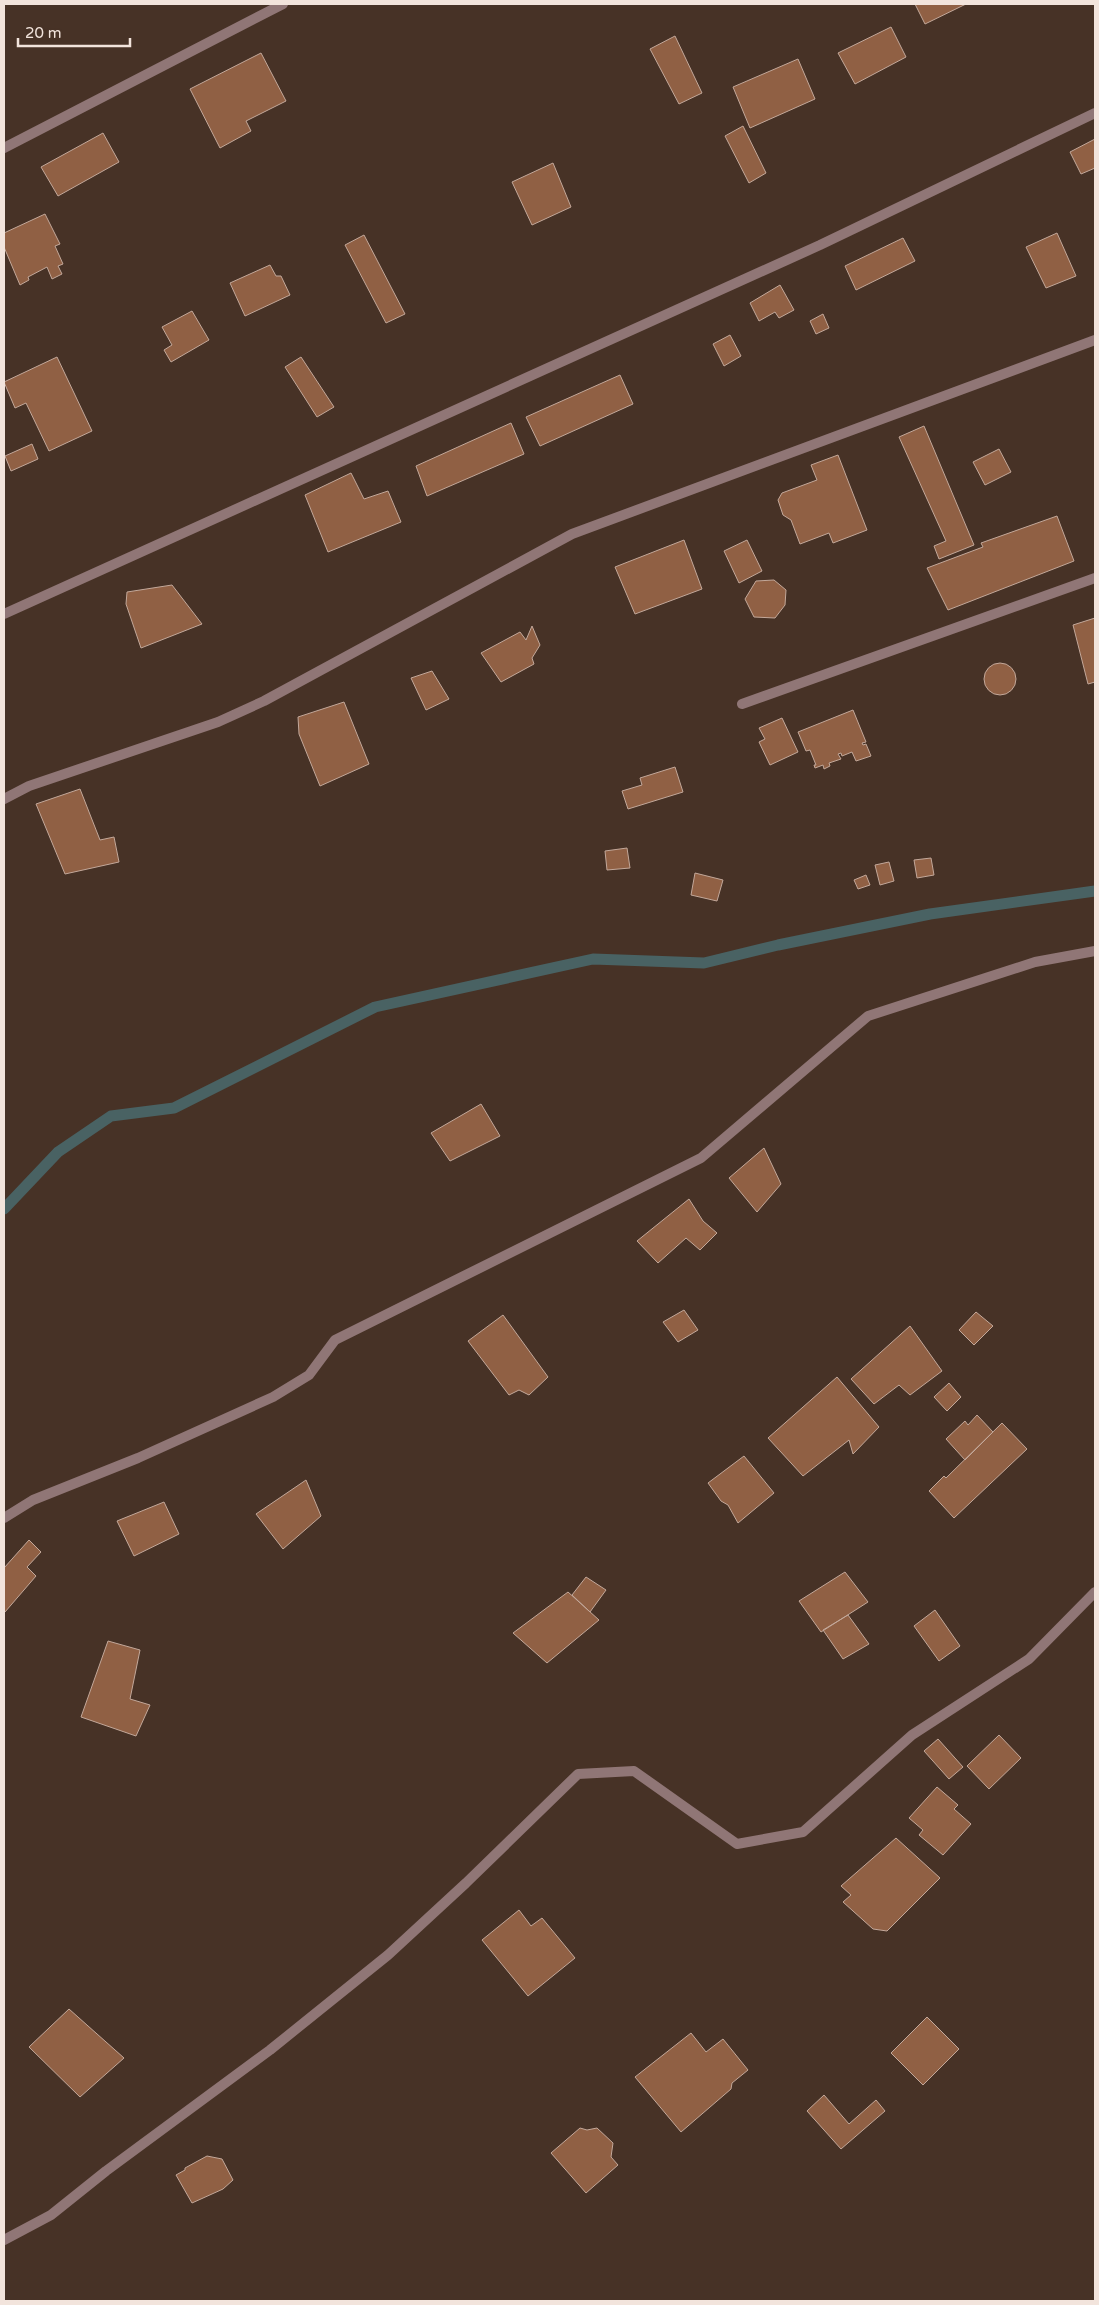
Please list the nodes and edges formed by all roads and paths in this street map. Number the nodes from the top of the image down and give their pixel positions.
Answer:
1 (284, 4) edge
2 (1095, 113) edge
3 (4, 148) edge
4 (1095, 340) edge
5 (1095, 578) edge
6 (4, 614) edge
7 (742, 704) dead end
8 (4, 799) edge
9 (1095, 951) edge
10 (4, 1518) edge
11 (1095, 1592) edge
12 (4, 2240) edge

1 - 3 street
2 - 6 street
4 - 8 street
5 - 7 street
9 - 10 street
11 - 12 street

